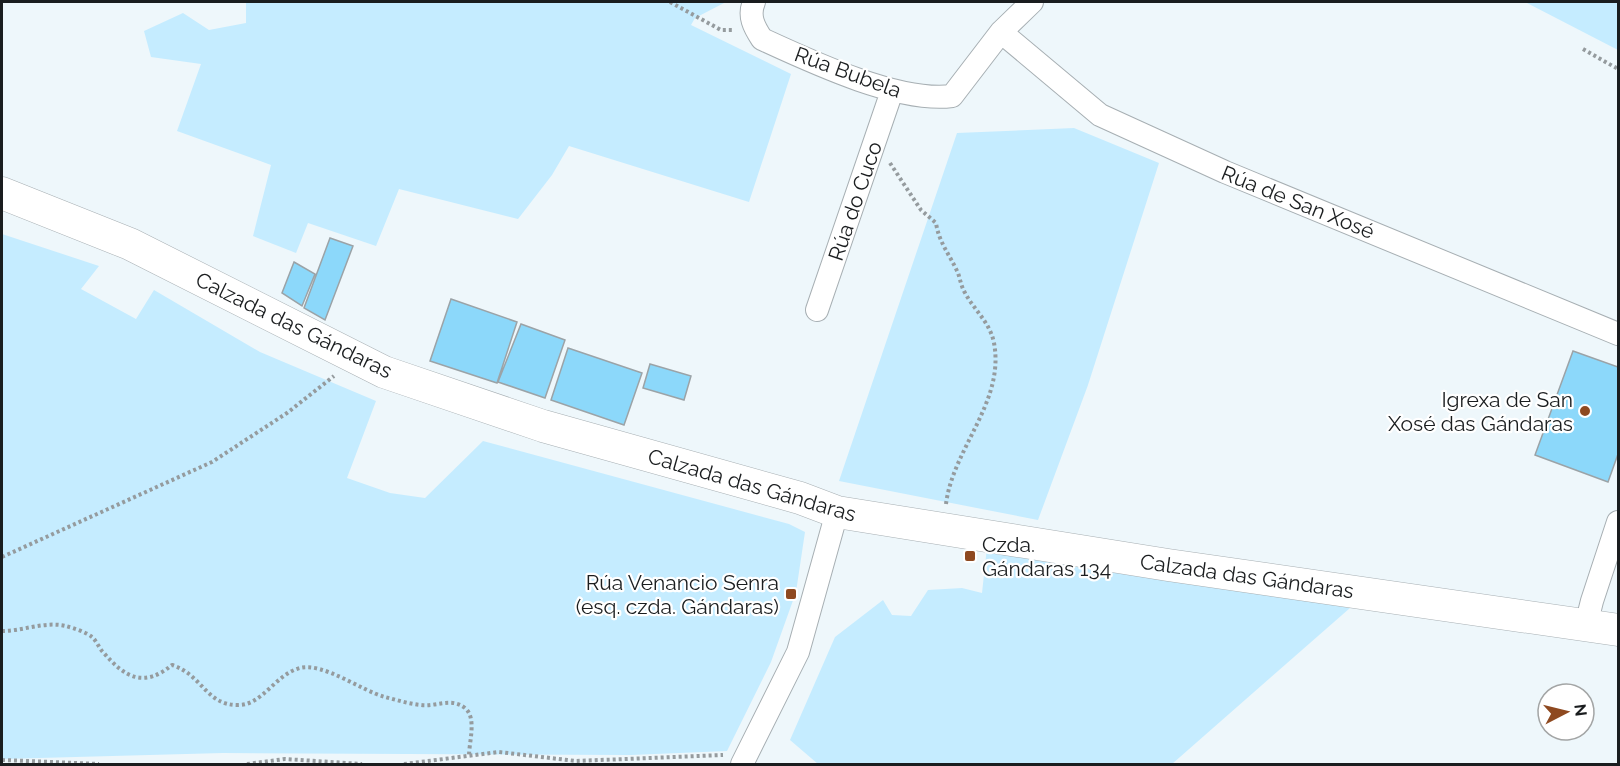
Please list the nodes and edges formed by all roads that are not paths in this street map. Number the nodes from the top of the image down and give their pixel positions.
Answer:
1 (754, 2) edge
2 (1032, 2) edge
3 (1001, 32) junction
4 (892, 91) junction
5 (2, 193) edge
6 (818, 310) dead end
7 (1618, 334) edge
8 (837, 512) junction
9 (1618, 522) edge
10 (1586, 626) junction
11 (1618, 630) edge
12 (743, 763) edge

1 - 4 street, Rúa Bubela
2 - 3 street
3 - 4 street, Rúa Bubela
3 - 7 street, Rúa de San Xosé
4 - 6 street, Rúa do Cuco
5 - 8 main road, Calzada das Gándaras
8 - 10 main road, Calzada das Gándaras
8 - 12 street
9 - 10 street
10 - 11 main road, Calzada das Gándaras

